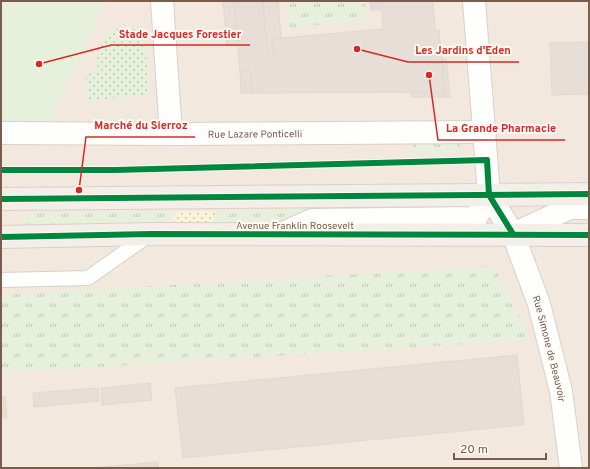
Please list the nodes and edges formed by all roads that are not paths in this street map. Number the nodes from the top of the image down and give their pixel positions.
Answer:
1 (162, 1) edge
2 (474, 1) edge
3 (485, 132) junction
4 (1, 133) edge
5 (171, 134) junction
6 (589, 194) edge
7 (489, 195) junction
8 (1, 199) edge
9 (589, 208) edge
10 (151, 234) junction
11 (280, 234) junction
12 (513, 234) junction
13 (589, 235) edge
14 (1, 237) edge
15 (1, 280) edge
16 (571, 468) edge

1 - 5 street
2 - 3 street
3 - 5 street, Rue Lazare Ponticelli
3 - 7 street
4 - 5 street, Rue Lazare Ponticelli
6 - 7 main road
7 - 8 main road
7 - 11 street
7 - 12 street, Rue Simone de Beauvoir
9 - 12 street
10 - 11 main road, Avenue Franklin Roosevelt
10 - 14 main road, Avenue Franklin Roosevelt
10 - 15 lane
11 - 12 main road, Avenue Franklin Roosevelt
12 - 13 main road, Avenue Franklin Roosevelt
12 - 16 street, Rue Simone de Beauvoir

